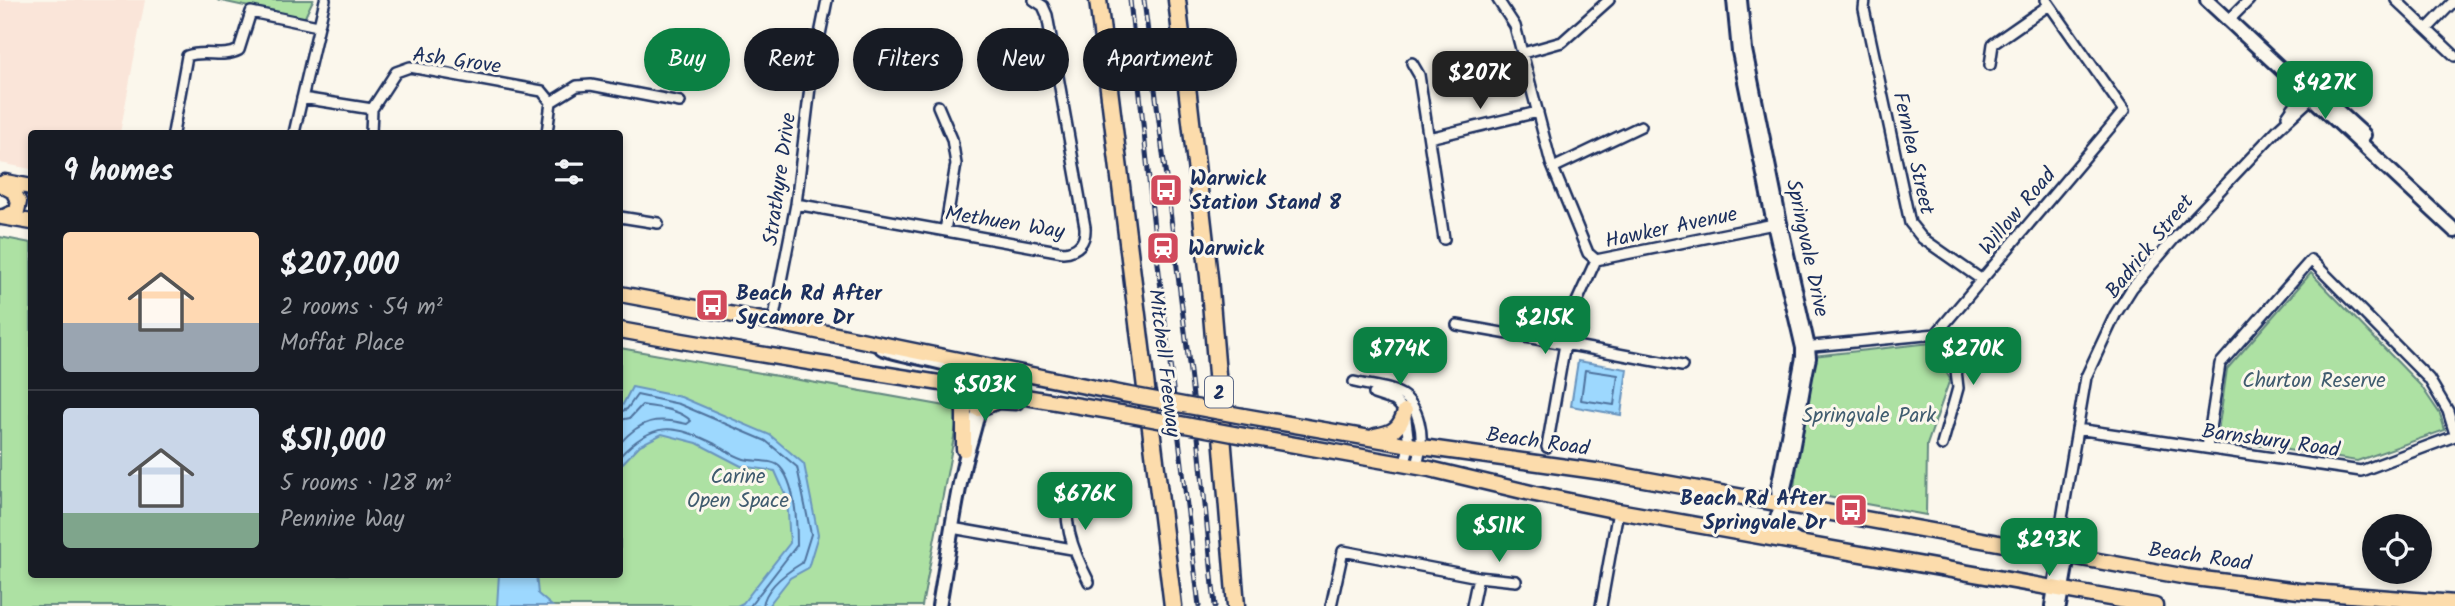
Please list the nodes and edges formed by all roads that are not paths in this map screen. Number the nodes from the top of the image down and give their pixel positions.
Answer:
1 (325, 0) edge
2 (827, 0) edge
3 (1034, 0) edge
4 (1098, 0) edge
5 (1177, 0) edge
6 (1498, 0) edge
7 (1609, 0) edge
8 (1733, 0) edge
9 (1741, 0) edge
10 (1865, 0) edge
11 (2207, 0) edge
12 (2217, 0) edge
13 (2249, 0) edge
14 (2396, 0) edge
15 (2455, 0) edge
16 (2047, 2) edge
17 (2231, 17) junction
18 (318, 26) junction
19 (821, 28) edge
20 (2427, 29) junction
21 (1522, 53) junction
22 (2455, 56) edge
23 (1412, 63) dead end
24 (1990, 65) dead end
25 (810, 91) edge
26 (2310, 92) junction
27 (302, 98) junction
28 (680, 102) dead end
29 (551, 103) junction
30 (938, 106) dead end
31 (372, 109) junction
32 (1538, 112) junction
33 (1642, 125) dead end
34 (174, 130) edge
35 (295, 130) edge
36 (371, 130) edge
37 (547, 130) edge
38 (1429, 138) junction
39 (1553, 167) junction
40 (0, 183) edge
41 (28, 186) edge
42 (796, 204) junction
43 (2, 217) edge
44 (623, 217) edge
45 (28, 221) edge
46 (2455, 221) edge
47 (658, 223) dead end
48 (1777, 224) junction
49 (946, 231) junction
50 (2455, 231) edge
51 (1444, 239) dead end
52 (1596, 260) junction
53 (1982, 280) junction
54 (623, 295) edge
55 (773, 323) junction
56 (1457, 325) dead end
57 (623, 331) edge
58 (1936, 334) junction
59 (871, 343) junction
60 (1565, 344) junction
61 (1805, 347) junction
62 (1682, 366) dead end
63 (1022, 374) junction
64 (1354, 382) dead end
65 (958, 384) junction
66 (978, 387) junction
67 (1374, 394) dead end
68 (1090, 408) junction
69 (978, 409) junction
70 (1405, 411) junction
71 (2077, 429) junction
72 (2455, 435) edge
73 (1366, 438) junction
74 (1942, 445) dead end
75 (1415, 446) junction
76 (1547, 447) dead end
77 (2207, 448) junction
78 (964, 449) junction
79 (1411, 465) junction
80 (963, 469) junction
81 (1070, 481) dead end
82 (1779, 504) junction
83 (1618, 511) junction
84 (952, 528) junction
85 (2060, 530) dead end
86 (1740, 532) junction
87 (1816, 546) junction
88 (1072, 549) junction
89 (2064, 554) junction
90 (1478, 577) junction
91 (1516, 581) dead end
92 (1089, 582) dead end
93 (2058, 590) junction
94 (2455, 603) edge
95 (939, 606) edge
96 (1173, 606) edge
97 (1236, 606) edge
98 (1331, 606) edge
99 (1472, 606) edge
100 (1601, 606) edge
101 (2051, 606) edge
102 (2060, 606) edge
103 (2155, 606) edge

1 - 18 street
2 - 19 street, Strathyre Drive
3 - 49 street, Methuen Way
4 - 96 highway, Mitchell Freeway
5 - 97 highway, 2
6 - 21 street, Hawker Avenue
7 - 21 street
8 - 48 street, Springvale Drive
9 - 48 street, Springvale Drive
10 - 53 street, Fernlea Street
11 - 17 main road
12 - 17 main road
13 - 17 street
14 - 20 street
15 - 20 street
16 - 24 street
16 - 53 street, Willow Road
17 - 26 main road
18 - 27 street
18 - 34 street
20 - 22 street
21 - 32 street, Hawker Avenue
23 - 38 street
25 - 42 street, Strathyre Drive
26 - 46 main road
26 - 50 main road
26 - 71 street, Badrick Street
27 - 31 street
27 - 35 street
28 - 29 street
29 - 31 street, Ash Grove
29 - 37 street
30 - 49 street
31 - 36 street
32 - 38 street
32 - 39 street, Hawker Avenue
33 - 39 street
38 - 51 street
39 - 52 street, Hawker Avenue
40 - 41 main road
40 - 43 main road
42 - 49 street, Methuen Way
42 - 55 street, Strathyre Drive
43 - 45 main road
44 - 47 street
48 - 52 street, Hawker Avenue
48 - 61 street, Springvale Drive
52 - 60 street
53 - 58 street, Willow Road
54 - 55 main road, Beach Road
55 - 59 main road, Beach Road
56 - 60 street
57 - 65 main road
58 - 61 street
58 - 74 street
59 - 63 main road, Beach Road
59 - 66 main road
60 - 62 street
60 - 76 street
61 - 82 street, Springvale Drive
63 - 66 main road
63 - 73 main road, Beach Road, bridge
64 - 75 street
65 - 66 main road
65 - 78 main road
66 - 68 main road
66 - 69 main road
66 - 78 main road
67 - 70 street
68 - 69 main road
68 - 79 main road, bridge
69 - 80 main road
70 - 73 main road
70 - 75 street
71 - 77 street, Barnsbury Road
71 - 85 street, Badrick Street
72 - 77 street, Barnsbury Road
72 - 77 street
73 - 75 main road, Beach Road
75 - 79 street
75 - 82 main road, Beach Road
78 - 80 main road
79 - 83 main road
80 - 84 main road
81 - 88 street
82 - 86 street, Springvale Drive
82 - 87 street, Springvale Drive
82 - 89 main road, Beach Road
83 - 86 main road
83 - 100 street
84 - 88 street
84 - 95 main road
86 - 87 main road
87 - 93 main road
88 - 92 street
89 - 93 street
89 - 94 main road, Beach Road
90 - 91 street
90 - 98 street
90 - 99 street
93 - 101 street
93 - 102 street
93 - 103 main road

